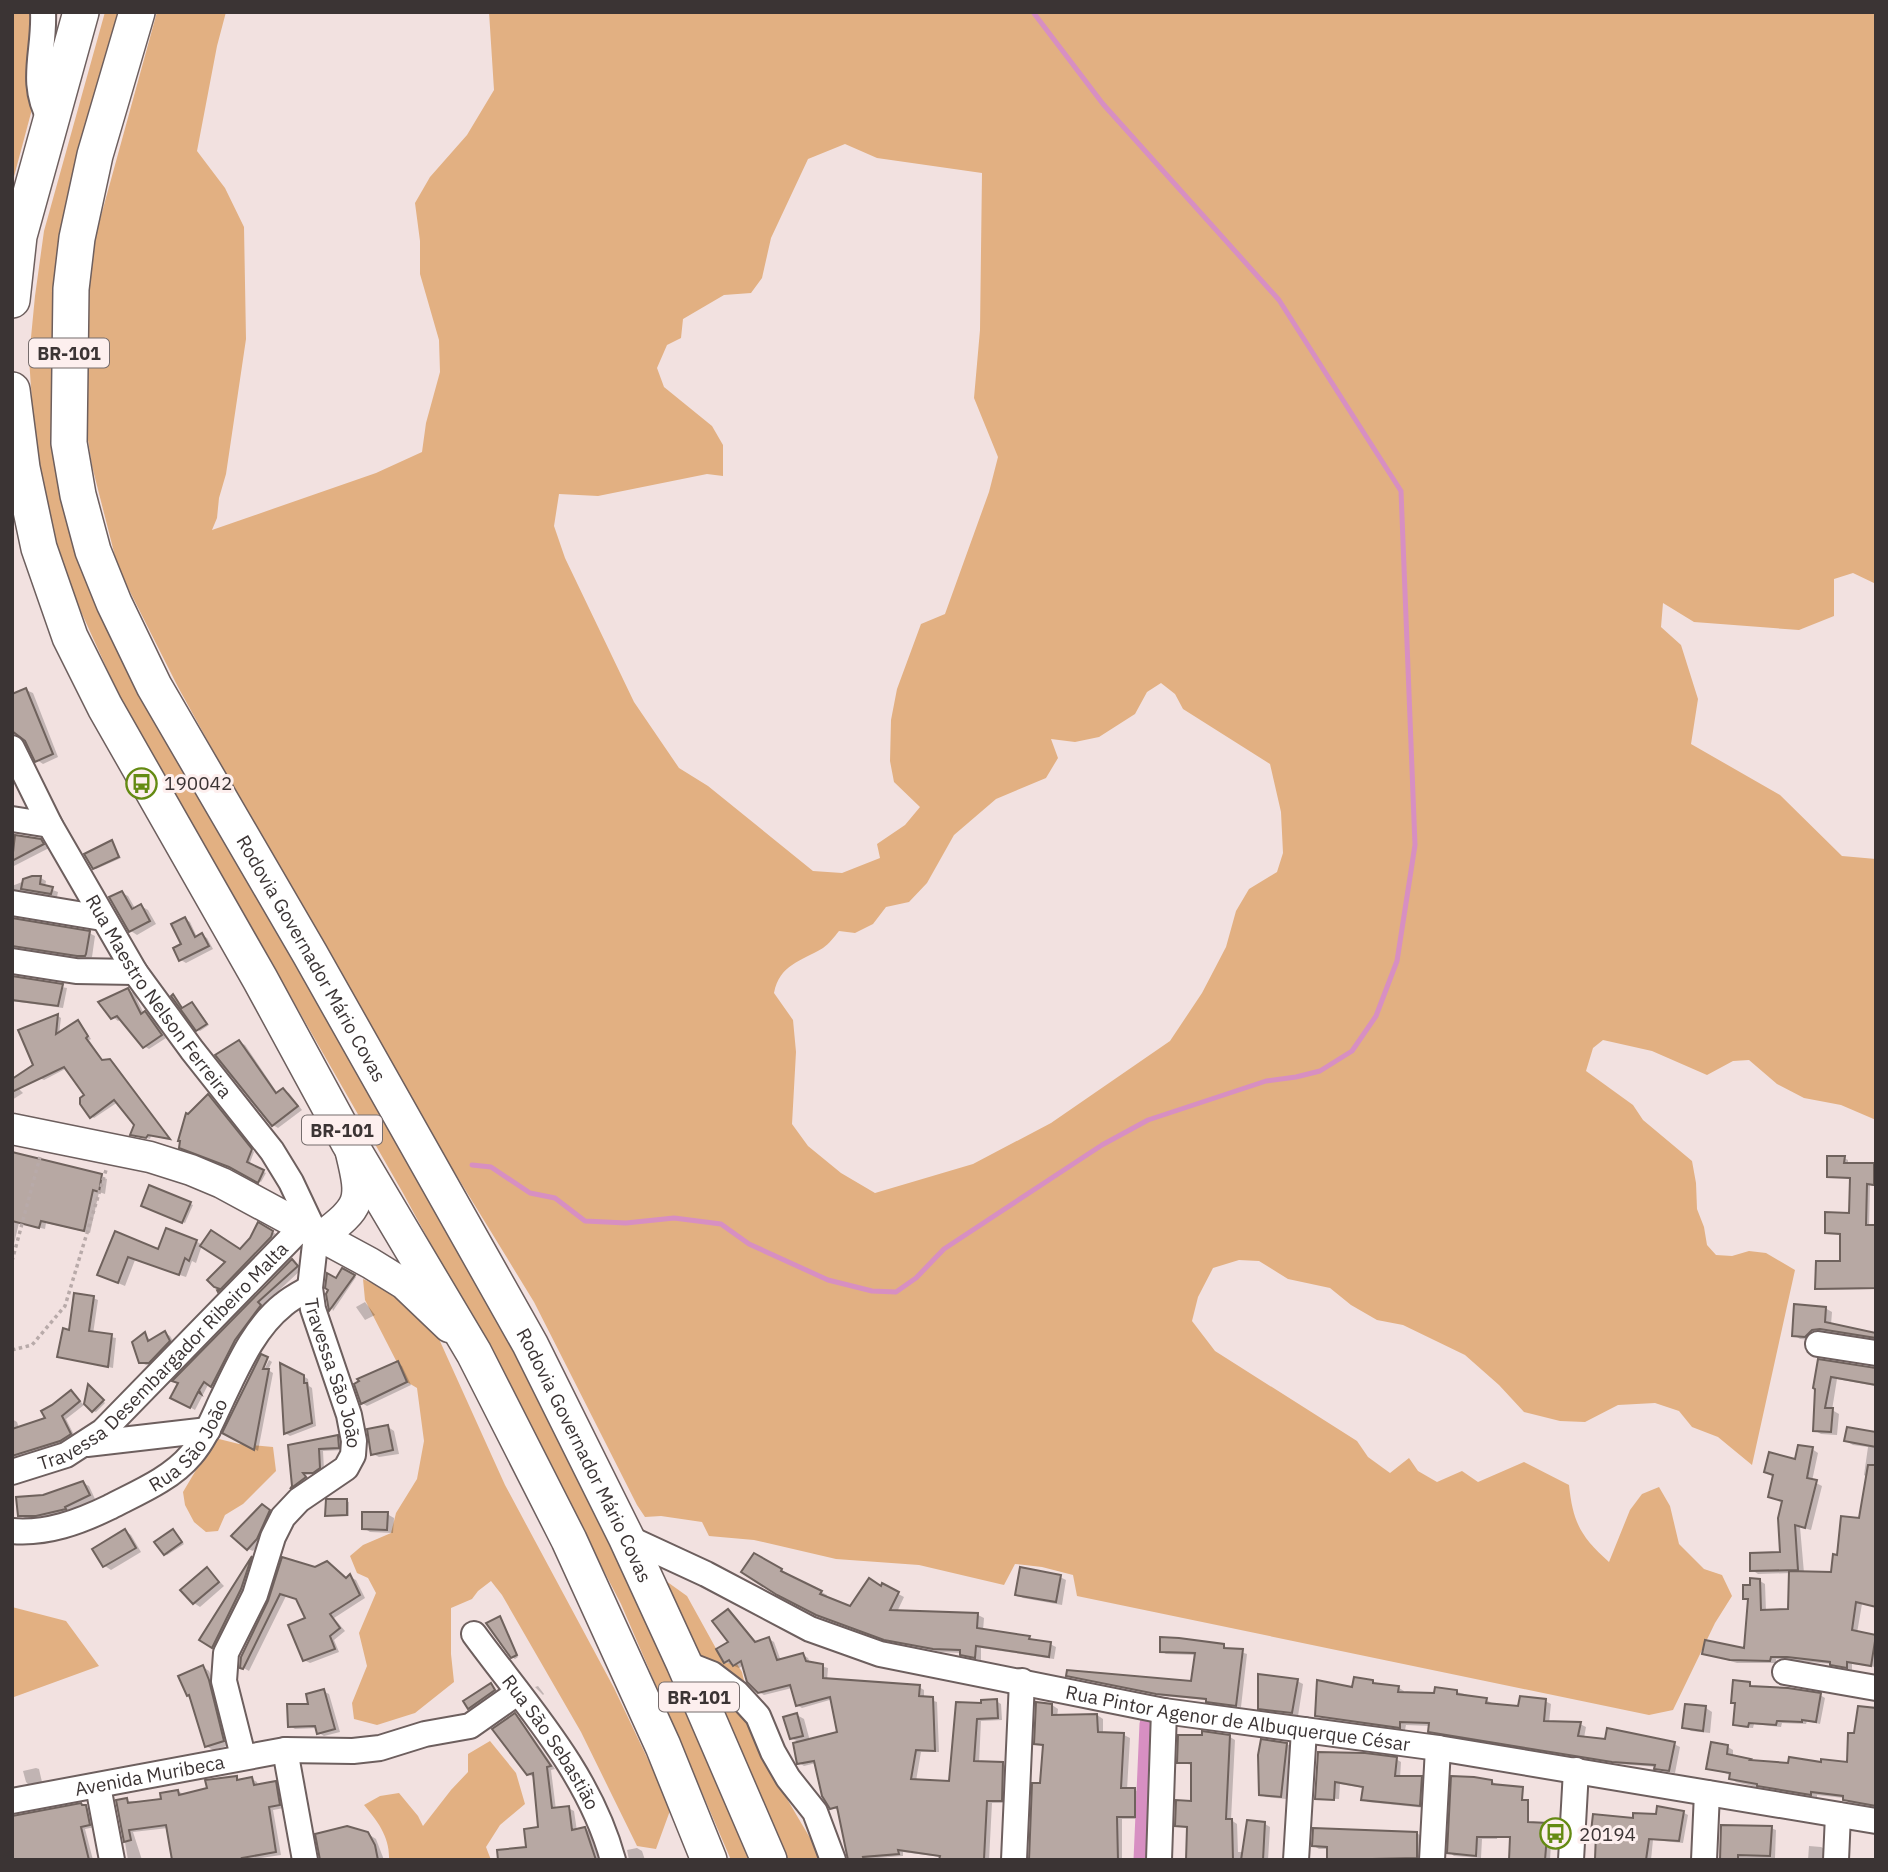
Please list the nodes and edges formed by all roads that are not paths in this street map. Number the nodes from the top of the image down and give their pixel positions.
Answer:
1 (43, 12) edge
2 (81, 12) edge
3 (137, 12) edge
4 (50, 119) junction
5 (12, 300) edge
6 (12, 390) edge
7 (12, 748) edge
8 (12, 819) edge
9 (50, 825) junction
10 (12, 903) edge
11 (102, 919) junction
12 (12, 961) edge
13 (135, 972) junction
14 (12, 1129) edge
15 (348, 1141) junction
16 (314, 1233) junction
17 (310, 1287) junction
18 (1818, 1344) dead end
19 (474, 1353) junction
20 (1876, 1353) edge
21 (208, 1430) junction
22 (87, 1444) junction
23 (12, 1472) edge
24 (12, 1531) edge
25 (626, 1537) junction
26 (474, 1634) dead end
27 (684, 1663) junction
28 (1784, 1672) dead end
29 (1022, 1681) junction
30 (1876, 1688) edge
31 (517, 1693) junction
32 (1164, 1711) junction
33 (1304, 1730) junction
34 (1438, 1748) junction
35 (285, 1750) junction
36 (243, 1756) junction
37 (1576, 1770) junction
38 (98, 1786) junction
39 (1707, 1793) junction
40 (12, 1801) edge
41 (1838, 1815) junction
42 (1876, 1821) edge
43 (112, 1860) edge
44 (305, 1860) edge
45 (613, 1860) edge
46 (709, 1860) edge
47 (769, 1860) edge
48 (833, 1860) edge
49 (1014, 1860) edge
50 (1159, 1860) edge
51 (1296, 1860) edge
52 (1432, 1860) edge
53 (1571, 1860) edge
54 (1704, 1860) edge
55 (1836, 1860) edge

1 - 4 street
2 - 4 highway
3 - 25 highway, Rodovia Governador Mário Covas / BR-101
4 - 5 highway
6 - 15 highway, BR-101
7 - 9 street, Rua Maestro Nelson Ferreira
8 - 9 street
9 - 11 street, Rua Maestro Nelson Ferreira
10 - 11 street
11 - 13 street, Rua Maestro Nelson Ferreira
12 - 13 street
13 - 16 street, Rua Maestro Nelson Ferreira
14 - 16 main road
15 - 16 main road
15 - 19 highway, BR-101
16 - 17 street, Travessa São João
16 - 19 main road
16 - 22 street, Travessa Desembargador Ribeiro Malta
17 - 21 street, Rua São João
17 - 36 street, Travessa São João
18 - 20 street
19 - 46 highway, BR-101
21 - 22 street
21 - 24 street, Rua São João
22 - 23 street, Travessa Desembargador Ribeiro Malta
25 - 27 highway, Rodovia Governador Mário Covas / BR-101
25 - 29 street, Rua Pintor Agenor de Albuquerque César
26 - 31 street, Rua São Sebastião
27 - 47 highway, Rodovia Governador Mário Covas / BR-101
27 - 48 street
28 - 30 street
29 - 32 street, Rua Pintor Agenor de Albuquerque César
29 - 49 street
31 - 35 street, Avenida Muribeca
31 - 45 street, Rua São Sebastião
32 - 33 street, Rua Pintor Agenor de Albuquerque César
32 - 50 street
33 - 34 street, Rua Pintor Agenor de Albuquerque César
33 - 51 street
34 - 37 street, Rua Pintor Agenor de Albuquerque César
34 - 52 street
35 - 36 street, Avenida Muribeca
35 - 44 street
36 - 38 street, Avenida Muribeca
37 - 39 street, Rua Pintor Agenor de Albuquerque César
37 - 53 street
38 - 40 street, Avenida Muribeca
38 - 43 street
39 - 41 street, Rua Pintor Agenor de Albuquerque César
39 - 54 street
41 - 42 street, Rua Pintor Agenor de Albuquerque César
41 - 55 street

